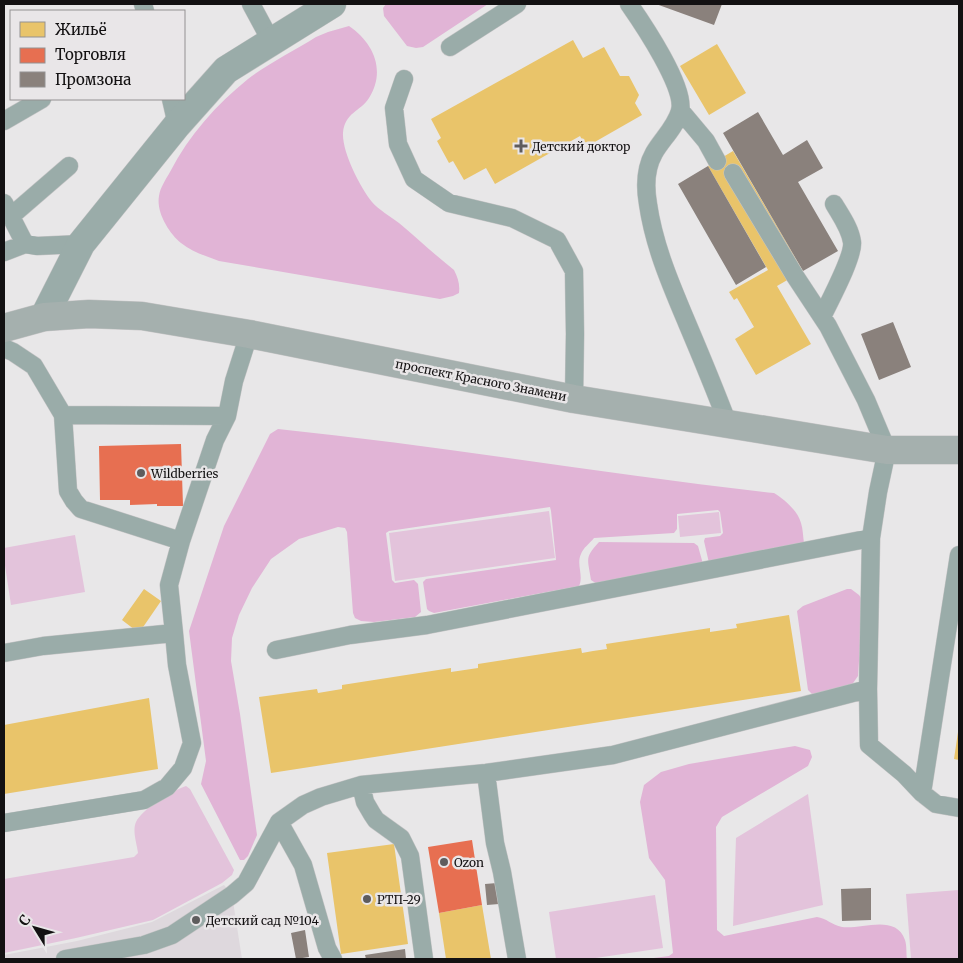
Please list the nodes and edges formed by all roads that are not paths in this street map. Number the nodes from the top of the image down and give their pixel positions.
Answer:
1 (251, 4) edge
2 (332, 4) edge
3 (517, 4) edge
4 (629, 4) edge
5 (273, 40) junction
6 (450, 47) dead end
7 (404, 79) dead end
8 (40, 100) edge
9 (170, 100) edge
10 (680, 110) junction
11 (4, 121) edge
12 (177, 125) junction
13 (718, 161) dead end
14 (69, 166) dead end
15 (733, 173) dead end
16 (834, 204) dead end
17 (7, 210) edge
18 (25, 244) junction
19 (81, 244) junction
20 (4, 252) edge
21 (44, 317) junction
22 (822, 317) junction
23 (4, 328) edge
24 (249, 334) junction
25 (4, 348) edge
26 (574, 399) junction
27 (63, 415) junction
28 (227, 416) junction
29 (728, 424) junction
30 (887, 450) junction
31 (959, 450) edge
32 (871, 538) junction
33 (181, 541) junction
34 (959, 555) edge
35 (174, 633) junction
36 (276, 650) dead end
37 (4, 653) edge
38 (868, 690) junction
39 (486, 773) junction
40 (361, 785) junction
41 (922, 793) junction
42 (959, 808) edge
43 (279, 822) junction
44 (4, 823) edge
45 (65, 959) edge
46 (333, 959) edge
47 (424, 959) edge
48 (517, 959) edge

1 - 5 lane
2 - 5 street
3 - 6 lane
4 - 10 lane
5 - 12 street
7 - 26 lane
8 - 11 lane
9 - 12 lane
10 - 13 lane
10 - 29 lane
12 - 19 street
14 - 17 lane
15 - 22 lane
16 - 22 lane
17 - 18 lane
18 - 19 lane
18 - 20 lane
19 - 21 street
21 - 23 main road, проспект Красного Знамени
21 - 24 main road, проспект Красного Знамени
22 - 30 lane
24 - 26 main road, проспект Красного Знамени
24 - 28 lane
25 - 27 lane
26 - 29 main road, проспект Красного Знамени
27 - 28 lane
27 - 33 lane
28 - 33 lane
29 - 30 main road, проспект Красного Знамени
30 - 31 main road, проспект Красного Знамени
30 - 32 lane
32 - 36 lane
32 - 38 lane
33 - 35 lane
34 - 41 lane
35 - 37 lane
35 - 44 lane
38 - 39 lane
38 - 41 lane
39 - 40 lane
39 - 48 lane
40 - 43 lane
40 - 47 lane
41 - 42 lane
43 - 45 lane
43 - 46 lane

